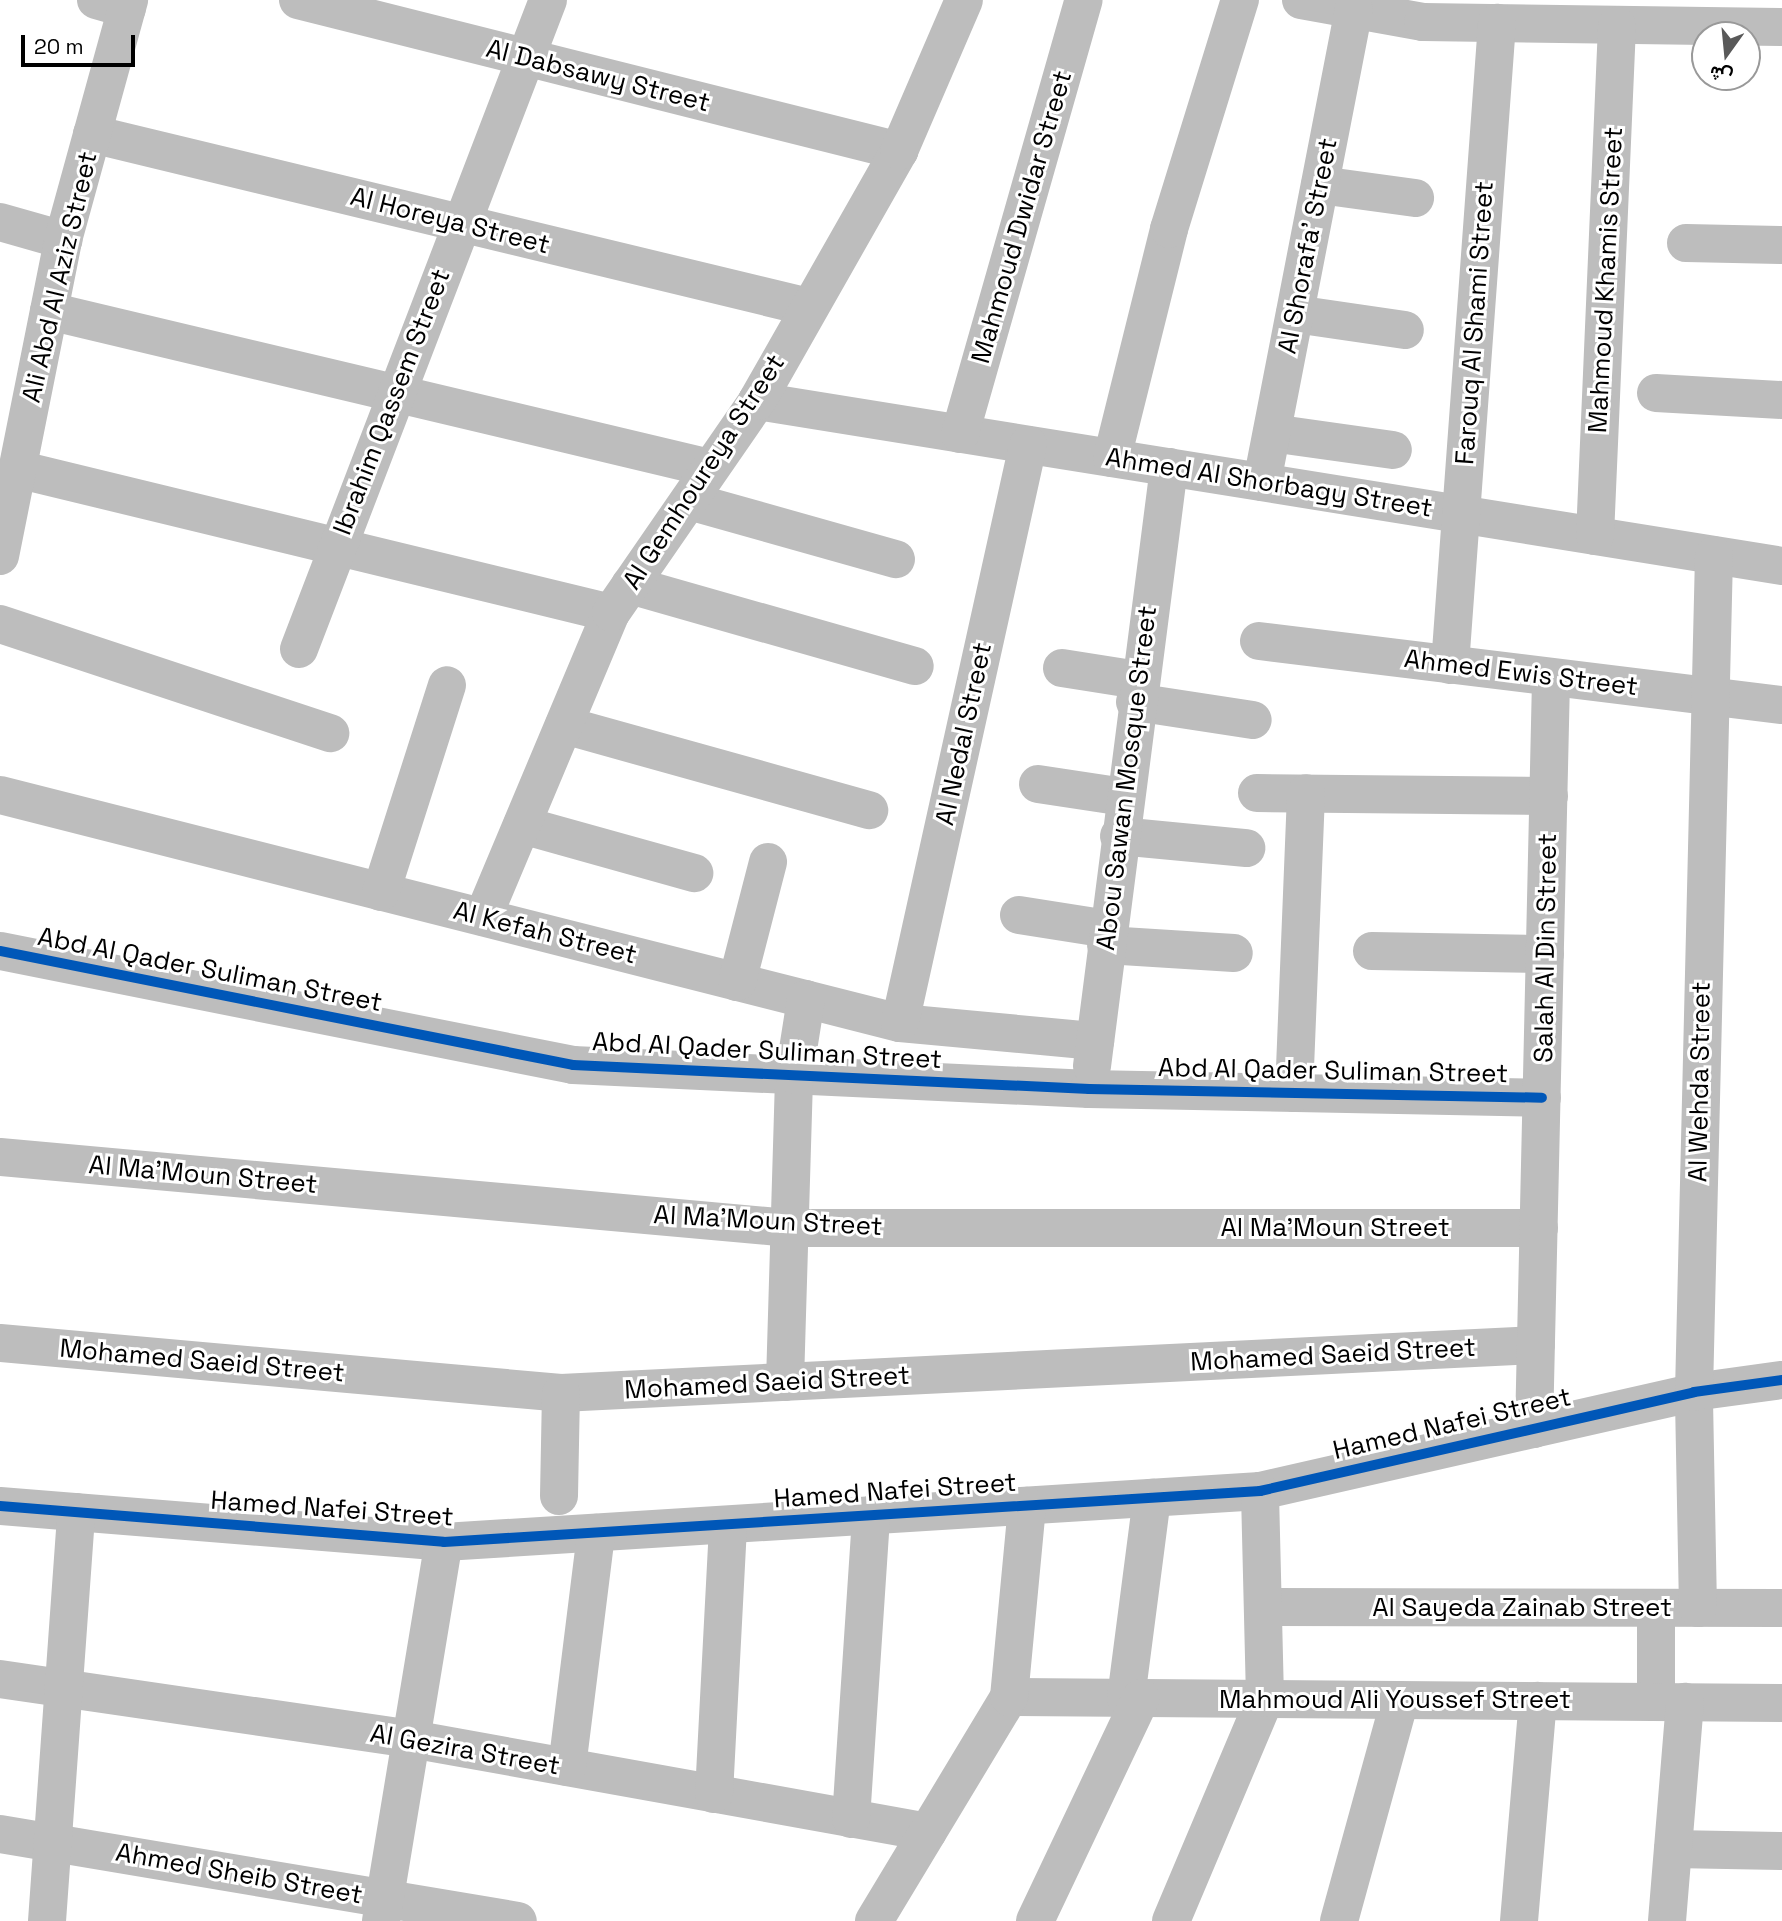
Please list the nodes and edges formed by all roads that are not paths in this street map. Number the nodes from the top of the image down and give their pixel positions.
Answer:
1 (298, 0) edge
2 (548, 0) edge
3 (964, 0) edge
4 (1084, 0) edge
5 (1240, 0) edge
6 (1301, 0) edge
7 (117, 3) edge
8 (1354, 10) junction
9 (1427, 11) edge
10 (1668, 13) edge
11 (1497, 23) junction
12 (1618, 25) junction
13 (1782, 27) edge
14 (525, 57) junction
15 (92, 134) junction
16 (899, 151) junction
17 (1320, 185) junction
18 (1415, 198) dead end
19 (0, 222) edge
20 (460, 223) junction
21 (63, 240) junction
22 (1686, 243) dead end
23 (1782, 245) edge
24 (808, 307) junction
25 (49, 311) junction
26 (1294, 314) junction
27 (1405, 330) dead end
28 (1656, 393) dead end
29 (395, 394) junction
30 (1782, 400) edge
31 (757, 401) junction
32 (1272, 433) junction
33 (960, 434) junction
34 (1028, 445) junction
35 (1393, 450) dead end
36 (1112, 458) junction
37 (1169, 467) junction
38 (710, 468) junction
39 (18, 469) junction
40 (1262, 482) junction
41 (689, 501) junction
42 (1461, 514) junction
43 (1595, 536) junction
44 (338, 547) junction
45 (1714, 555) junction
46 (0, 556) edge
47 (896, 559) dead end
48 (1782, 566) edge
49 (621, 600) junction
50 (0, 624) edge
51 (1259, 641) dead end
52 (299, 649) dead end
53 (1450, 664) junction
54 (915, 666) dead end
55 (1062, 668) dead end
56 (1551, 677) junction
57 (447, 685) dead end
58 (1136, 691) junction
59 (1708, 696) junction
60 (1782, 705) edge
61 (1253, 720) dead end
62 (564, 725) junction
63 (330, 733) dead end
64 (1038, 784) dead end
65 (1257, 793) dead end
66 (1306, 793) junction
67 (0, 795) edge
68 (1549, 796) junction
69 (1124, 797) junction
70 (869, 810) dead end
71 (522, 825) junction
72 (1119, 836) junction
73 (1246, 848) dead end
74 (768, 862) dead end
75 (694, 873) dead end
76 (381, 892) junction
77 (1019, 915) dead end
78 (483, 917) junction
79 (1107, 937) junction
80 (0, 951) edge
81 (1372, 951) dead end
82 (1234, 953) dead end
83 (1545, 954) junction
84 (737, 982) junction
85 (806, 999) junction
86 (900, 1023) junction
87 (1095, 1041) junction
88 (794, 1075) junction
89 (1089, 1088) junction
90 (1294, 1093) junction
91 (1542, 1098) junction
92 (0, 1157) edge
93 (789, 1228) junction
94 (1539, 1228) junction
95 (0, 1343) edge
96 (1536, 1345) junction
97 (1782, 1380) edge
98 (785, 1382) junction
99 (1693, 1392) junction
100 (561, 1393) junction
101 (1534, 1429) junction
102 (1260, 1491) junction
103 (559, 1496) dead end
104 (1152, 1499) junction
105 (0, 1506) edge
106 (1027, 1506) junction
107 (76, 1512) junction
108 (871, 1516) junction
109 (728, 1525) junction
110 (596, 1533) junction
111 (444, 1542) junction
112 (1262, 1607) junction
113 (1656, 1608) junction
114 (1698, 1608) junction
115 (1782, 1608) edge
116 (0, 1679) edge
117 (62, 1688) junction
118 (1009, 1697) junction
119 (1133, 1698) junction
120 (1265, 1698) junction
121 (1400, 1700) junction
122 (1538, 1701) junction
123 (1671, 1702) junction
124 (1782, 1703) edge
125 (411, 1739) junction
126 (567, 1767) junction
127 (714, 1794) junction
128 (851, 1819) junction
129 (928, 1832) junction
130 (0, 1834) edge
131 (52, 1843) junction
132 (1673, 1849) junction
133 (1782, 1851) edge
134 (383, 1910) edge
135 (47, 1921) edge
136 (519, 1921) edge
137 (874, 1921) edge
138 (1035, 1921) edge
139 (1171, 1921) edge
140 (1339, 1921) edge
141 (1519, 1921) edge
142 (1667, 1921) edge

1 - 14 street, Al Dabsawy Street
2 - 14 street, Ibrahim Qassem Street
3 - 16 street, Al Gemhoureya Street
4 - 33 street, Mahmoud Dwidar Street
5 - 36 street
6 - 8 street
7 - 15 street, Ali Abd Al Aziz Street
8 - 9 street
8 - 17 street, Al Shorafa' Street
9 - 11 street
10 - 12 street
10 - 13 street
11 - 12 street
11 - 42 street, Farouq Al Shami Street
12 - 43 street, Mahmoud Khamis Street
14 - 16 street, Al Dabsawy Street
14 - 20 street, Ibrahim Qassem Street
15 - 20 street, Al Horeya Street
15 - 21 street, Ali Abd Al Aziz Street
16 - 24 street, Al Gemhoureya Street
17 - 18 street
17 - 26 street, Al Shorafa' Street
19 - 21 street
20 - 24 street, Al Horeya Street
20 - 29 street, Ibrahim Qassem Street
21 - 25 street, Ali Abd Al Aziz Street
22 - 23 street
24 - 31 street, Al Gemhoureya Street
25 - 29 street
25 - 39 street, Ali Abd Al Aziz Street
26 - 27 street
26 - 32 street, Al Shorafa' Street
28 - 30 street
29 - 38 street
29 - 44 street, Ibrahim Qassem Street
31 - 33 street, Ahmed Al Shorbagy Street
31 - 38 street, Al Gemhoureya Street
32 - 35 street
32 - 40 street, Al Shorafa' Street
33 - 34 street, Ahmed Al Shorbagy Street
34 - 36 street, Ahmed Al Shorbagy Street
34 - 86 street, Al Nedal Street
36 - 37 street, Ahmed Al Shorbagy Street
37 - 40 street, Ahmed Al Shorbagy Street
37 - 58 street, Abou Sawan Mosque Street
38 - 41 street, Al Gemhoureya Street
39 - 44 street
39 - 46 street, Ali Abd Al Aziz Street
40 - 42 street, Ahmed Al Shorbagy Street
41 - 47 street
41 - 49 street, Al Gemhoureya Street
42 - 43 street, Ahmed Al Shorbagy Street
42 - 53 street, Farouq Al Shami Street
43 - 45 street, Ahmed Al Shorbagy Street
44 - 49 street
44 - 52 street, Ibrahim Qassem Street
45 - 48 street, Ahmed Al Shorbagy Street
45 - 59 street, Al Wehda Street
49 - 54 street
49 - 62 street, Al Gemhoureya Street
50 - 63 street
51 - 53 street, Ahmed Ewis Street
53 - 56 street, Ahmed Ewis Street
55 - 58 street
56 - 59 street, Ahmed Ewis Street
56 - 68 street, Salah Al Din Street
57 - 76 street
58 - 61 street
58 - 69 street, Abou Sawan Mosque Street
59 - 60 street, Ahmed Ewis Street
59 - 99 street, Al Wehda Street
62 - 70 street
62 - 71 street, Al Gemhoureya Street
64 - 69 street
65 - 66 street
66 - 68 street
66 - 90 street
67 - 76 street, Al Kefah Street
68 - 83 street, Salah Al Din Street
69 - 72 street, Abou Sawan Mosque Street
71 - 75 street
71 - 78 street, Al Gemhoureya Street
72 - 73 street
72 - 79 street, Abou Sawan Mosque Street
74 - 84 street
76 - 78 street, Al Kefah Street
77 - 79 street
78 - 84 street, Al Kefah Street
79 - 82 street
79 - 87 street, Abou Sawan Mosque Street
80 - 88 street, Abd Al Qader Suliman Street
81 - 83 street
83 - 91 street, Salah Al Din Street
84 - 85 street, Al Kefah Street
85 - 86 street, Al Kefah Street
85 - 88 street
86 - 87 street, Al Kefah Street
87 - 89 street, Abou Sawan Mosque Street
88 - 89 street, Abd Al Qader Suliman Street
88 - 93 street
89 - 90 street, Abd Al Qader Suliman Street
90 - 91 street, Abd Al Qader Suliman Street
91 - 94 street, Salah Al Din Street
92 - 93 street, Al Ma'Moun Street
93 - 94 street, Al Ma'Moun Street
93 - 98 street
94 - 96 street, Salah Al Din Street
95 - 100 street, Mohamed Saeid Street
96 - 98 street, Mohamed Saeid Street
96 - 101 street, Salah Al Din Street
97 - 99 street, Hamed Nafei Street
98 - 100 street, Mohamed Saeid Street
99 - 101 street, Hamed Nafei Street
99 - 114 street, Al Wehda Street
100 - 103 street
101 - 102 street, Hamed Nafei Street
102 - 104 street, Hamed Nafei Street
102 - 112 street
104 - 106 street, Hamed Nafei Street
104 - 119 street
105 - 107 street, Hamed Nafei Street
106 - 108 street, Hamed Nafei Street
106 - 118 street
107 - 111 street, Hamed Nafei Street
107 - 117 street
108 - 109 street, Hamed Nafei Street
108 - 128 street
109 - 110 street, Hamed Nafei Street
109 - 127 street
110 - 111 street, Hamed Nafei Street
110 - 126 street
111 - 125 street
112 - 113 street, Al Sayeda Zainab Street
112 - 120 street
113 - 114 street, Al Sayeda Zainab Street
113 - 123 street
114 - 115 street, Al Sayeda Zainab Street
116 - 117 street, Al Gezira Street
117 - 125 street, Al Gezira Street
117 - 131 street
118 - 119 street, Mahmoud Ali Youssef Street
118 - 129 street
119 - 120 street, Mahmoud Ali Youssef Street
119 - 138 street
120 - 121 street, Mahmoud Ali Youssef Street
120 - 139 street
121 - 122 street, Mahmoud Ali Youssef Street
121 - 140 street
122 - 123 street, Mahmoud Ali Youssef Street
122 - 141 street
123 - 124 street, Mahmoud Ali Youssef Street
123 - 132 street
125 - 126 street, Al Gezira Street
125 - 134 street
126 - 127 street, Al Gezira Street
127 - 128 street, Al Gezira Street
128 - 129 street, Al Gezira Street
129 - 137 street
130 - 131 street, Ahmed Sheib Street
131 - 134 street, Ahmed Sheib Street
131 - 135 street
132 - 133 street
132 - 142 street
134 - 136 street, Ahmed Sheib Street

